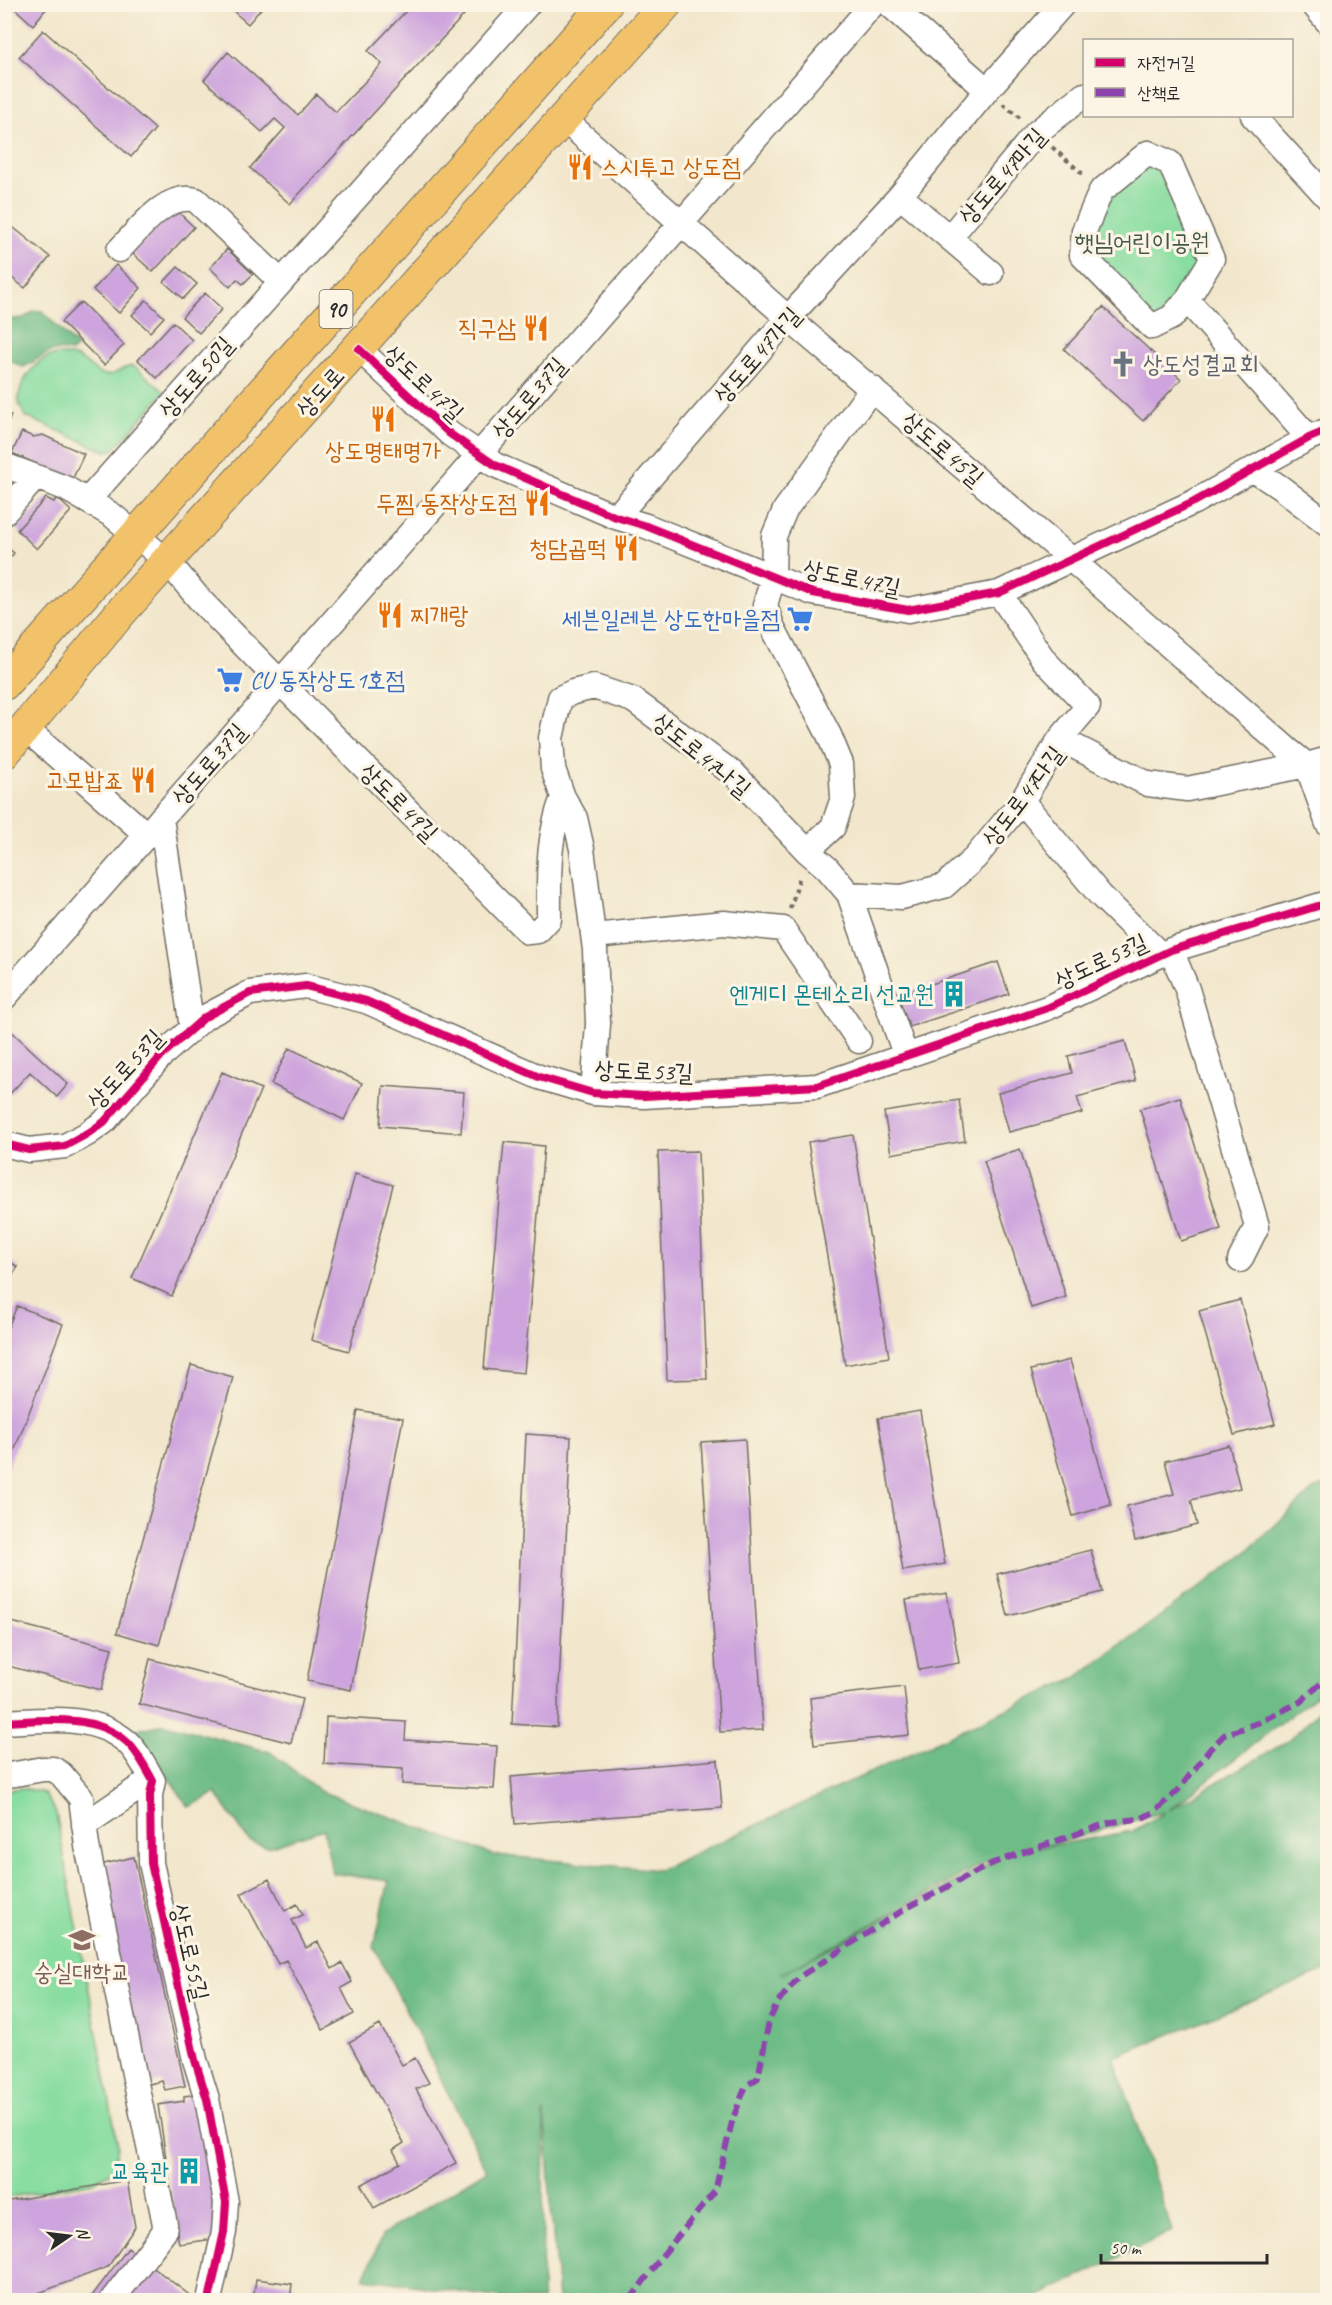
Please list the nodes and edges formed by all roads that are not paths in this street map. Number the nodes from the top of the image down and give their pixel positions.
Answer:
1 (528, 4) edge
2 (666, 4) edge
3 (873, 4) edge
4 (889, 4) edge
5 (1063, 4) edge
6 (1313, 4) edge
7 (605, 5) edge
8 (1328, 22) edge
9 (987, 90) junction
10 (1083, 96) edge
11 (1254, 117) edge
12 (561, 120) junction
13 (1326, 194) edge
14 (900, 196) junction
15 (681, 223) junction
16 (950, 237) junction
17 (119, 250) dead end
18 (991, 273) dead end
19 (280, 281) junction
20 (1187, 300) junction
21 (788, 318) junction
22 (359, 349) junction
23 (872, 388) junction
24 (1318, 434) edge
25 (479, 455) junction
26 (4, 465) edge
27 (1254, 470) junction
28 (36, 477) junction
29 (87, 501) junction
30 (4, 513) edge
31 (616, 517) junction
32 (1328, 524) edge
33 (136, 534) junction
34 (1072, 560) junction
35 (168, 562) junction
36 (773, 578) junction
37 (999, 593) junction
38 (280, 682) junction
39 (4, 684) edge
40 (26, 729) junction
41 (1060, 739) junction
42 (4, 753) edge
43 (1317, 762) edge
44 (562, 797) junction
45 (1022, 801) junction
46 (1328, 824) edge
47 (154, 826) junction
48 (807, 851) junction
49 (849, 894) junction
50 (1328, 903) edge
51 (594, 936) junction
52 (1166, 952) junction
53 (4, 998) edge
54 (192, 1028) junction
55 (859, 1041) dead end
56 (906, 1057) junction
57 (593, 1093) junction
58 (10, 1150) edge
59 (1240, 1260) dead end
60 (4, 1722) edge
61 (4, 1776) edge
62 (152, 1779) junction
63 (84, 1825) junction
64 (112, 2301) edge
65 (209, 2301) edge

1 - 19 street, 상도로50길
2 - 12 main road, 상도로 / 90
3 - 15 street, 상도로37길
4 - 9 street
5 - 9 street, 상도로47가길
6 - 8 street
7 - 33 main road, 상도로 / 90
9 - 14 street, 상도로47가길
10 - 16 street, 상도로47마길
11 - 13 street
12 - 15 street, 상도로45길
12 - 22 main road, 상도로 / 90
14 - 16 street
14 - 21 street, 상도로47가길
15 - 21 street, 상도로45길
15 - 25 street, 상도로37길
16 - 18 street
17 - 19 street
19 - 29 street, 상도로50길
20 - 20 street
20 - 24 street
21 - 23 street, 상도로45길
21 - 31 street, 상도로47가길
22 - 25 street, 상도로47길
22 - 35 main road, 상도로 / 90
23 - 34 street, 상도로45길
23 - 36 street, 상도로47길
24 - 27 street, 상도로47길
25 - 31 street, 상도로47길
25 - 38 street, 상도로37길
26 - 28 street
27 - 32 street
27 - 34 street, 상도로47길
28 - 29 street
28 - 30 street
29 - 33 street
31 - 36 street, 상도로47길
33 - 35 street
33 - 39 main road, 상도로 / 90
34 - 37 street, 상도로47길
34 - 43 street, 상도로45길
35 - 38 street, 상도로49길
35 - 40 main road, 상도로 / 90
36 - 37 street, 상도로47길
36 - 48 street
37 - 41 street
38 - 44 street, 상도로49길
38 - 47 street, 상도로37길
40 - 42 main road, 상도로 / 90
40 - 47 street
41 - 43 street, 상도로47다길
41 - 45 street, 상도로47다길
43 - 46 street
44 - 48 street, 상도로47나길
44 - 51 street, 상도로47나길
45 - 49 street, 상도로47다길
45 - 52 street, 상도로53길
47 - 53 street, 상도로37길
47 - 54 street, 상도로37길
48 - 49 street
49 - 56 street
50 - 52 street, 상도로53길
51 - 55 street
51 - 57 street, 상도로47나길
52 - 56 street, 상도로53길
52 - 59 street
54 - 57 street, 상도로53길
54 - 58 street, 상도로53길
56 - 57 street, 상도로53길
60 - 62 street
61 - 63 street
62 - 63 street
62 - 65 street, 상도로55길
63 - 64 street

